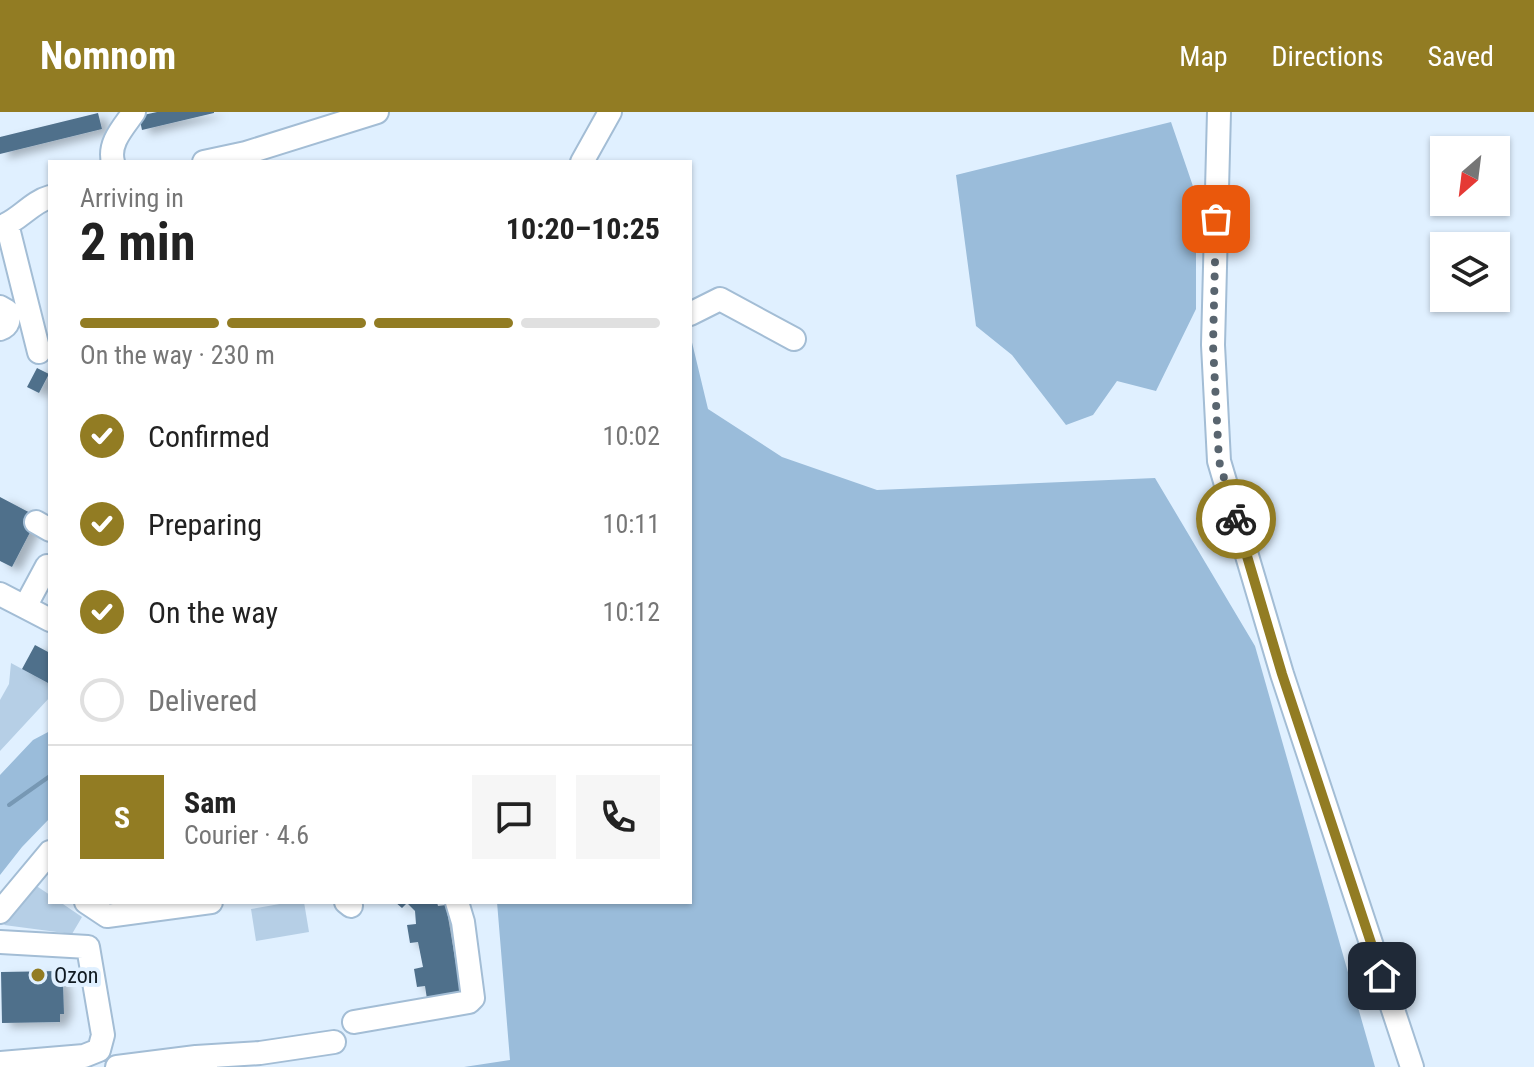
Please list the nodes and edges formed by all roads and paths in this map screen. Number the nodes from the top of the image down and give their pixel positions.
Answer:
1 (134, 112) edge
2 (377, 112) edge
3 (610, 112) edge
4 (1219, 112) edge
5 (247, 158) edge
6 (113, 160) edge
7 (226, 160) edge
8 (583, 160) edge
9 (48, 198) edge
10 (4, 226) edge
11 (0, 307) edge
12 (692, 313) edge
13 (0, 329) edge
14 (794, 339) dead end
15 (39, 352) dead end
16 (48, 562) edge
17 (0, 594) edge
18 (25, 607) junction
19 (48, 619) edge
20 (46, 866) edge
21 (89, 904) edge
22 (192, 904) edge
23 (458, 904) edge
24 (0, 912) edge
25 (107, 916) junction
26 (0, 942) edge
27 (88, 947) junction
28 (354, 1022) dead end
29 (334, 1042) dead end
30 (201, 1062) edge
31 (0, 1063) edge
32 (117, 1067) edge
33 (1412, 1067) edge

1 - 6 street
2 - 5 street
3 - 8 street
4 - 33 street
5 - 7 street
9 - 10 street
10 - 15 street
11 - 13 street
12 - 14 street
16 - 18 street
17 - 18 street
18 - 19 street
20 - 24 street
21 - 25 street
22 - 25 street
23 - 28 street
25 - 27 street
26 - 27 street
27 - 31 street
29 - 30 street
30 - 32 street

